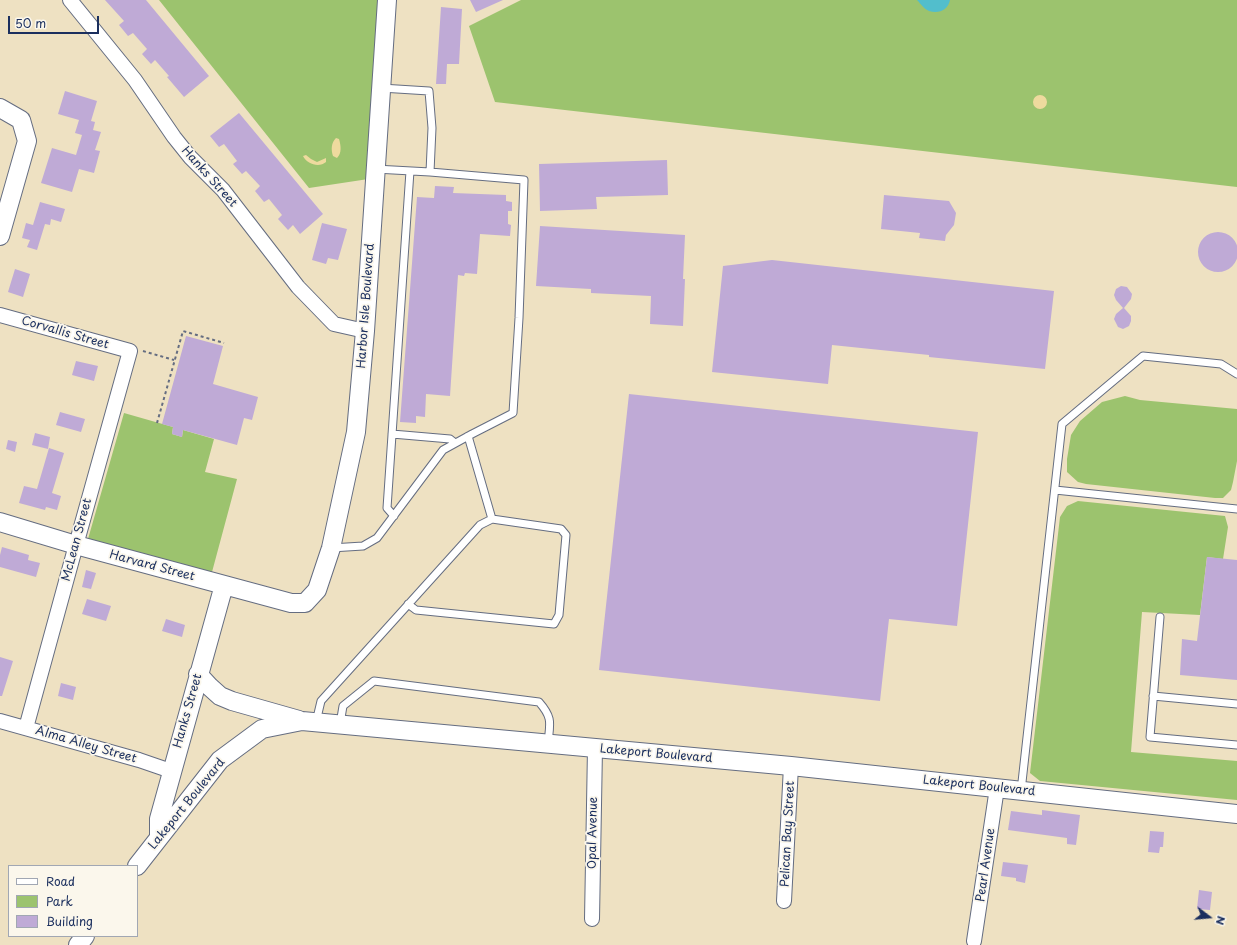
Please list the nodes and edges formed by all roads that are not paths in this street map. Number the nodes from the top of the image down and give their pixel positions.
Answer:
1 (70, 0) edge
2 (387, 0) edge
3 (380, 88) junction
4 (0, 108) edge
5 (375, 169) junction
6 (410, 171) junction
7 (430, 172) junction
8 (0, 236) edge
9 (0, 315) edge
10 (365, 331) junction
11 (136, 351) joint
12 (1237, 374) edge
13 (392, 434) junction
14 (468, 436) junction
15 (455, 443) junction
16 (1055, 490) junction
17 (1237, 509) edge
18 (394, 516) junction
19 (492, 519) junction
20 (0, 522) edge
21 (76, 545) junction
22 (331, 548) junction
23 (224, 585) junction
24 (305, 603) joint
25 (408, 604) junction
26 (1160, 617) dead end
27 (198, 674) junction
28 (1153, 696) junction
29 (1237, 704) edge
30 (0, 721) edge
31 (309, 721) junction
32 (340, 724) junction
33 (26, 728) junction
34 (548, 744) junction
35 (1237, 745) edge
36 (595, 748) junction
37 (791, 766) junction
38 (171, 772) junction
39 (997, 788) junction
40 (1021, 791) junction
41 (1237, 814) edge
42 (159, 837) junction
43 (138, 865) edge
44 (784, 901) dead end
45 (592, 919) dead end
46 (84, 937) edge
47 (974, 941) dead end
48 (78, 945) edge

1 - 10 street, Hanks Street
2 - 3 street, Harbor Isle Boulevard
3 - 5 street, Harbor Isle Boulevard
3 - 7 lane
4 - 8 street
5 - 6 lane
5 - 10 street, Harbor Isle Boulevard
6 - 7 lane
6 - 13 lane
7 - 14 lane
9 - 11 street, Corvallis Street
10 - 22 street, Harbor Isle Boulevard
11 - 21 street, McLean Street
12 - 16 lane
13 - 15 lane
13 - 18 lane
14 - 15 lane
14 - 19 lane
15 - 18 lane
16 - 17 lane
16 - 40 lane
18 - 22 lane
19 - 25 lane
19 - 25 lane
20 - 21 street, Harvard Street
21 - 23 street, Harvard Street
21 - 33 street, McLean Street
22 - 24 street, Harbor Isle Boulevard
23 - 24 street, Harvard Street
23 - 27 street, Hanks Street
25 - 31 lane
26 - 28 lane
27 - 31 street
27 - 38 street, Hanks Street
28 - 29 lane
28 - 35 lane
30 - 33 street, Alma Alley Street
31 - 32 street, Lakeport Boulevard
31 - 42 street, Lakeport Boulevard
32 - 34 street, Lakeport Boulevard
32 - 34 lane
33 - 38 street, Alma Alley Street
34 - 36 street, Lakeport Boulevard
36 - 37 street, Lakeport Boulevard
36 - 45 street, Opal Avenue
37 - 39 street, Lakeport Boulevard
37 - 44 street, Pelican Bay Street
38 - 42 street, Hanks Street
39 - 40 street, Lakeport Boulevard
39 - 47 street, Pearl Avenue
40 - 41 street, Lakeport Boulevard
42 - 43 street, Lakeport Boulevard
46 - 48 street

